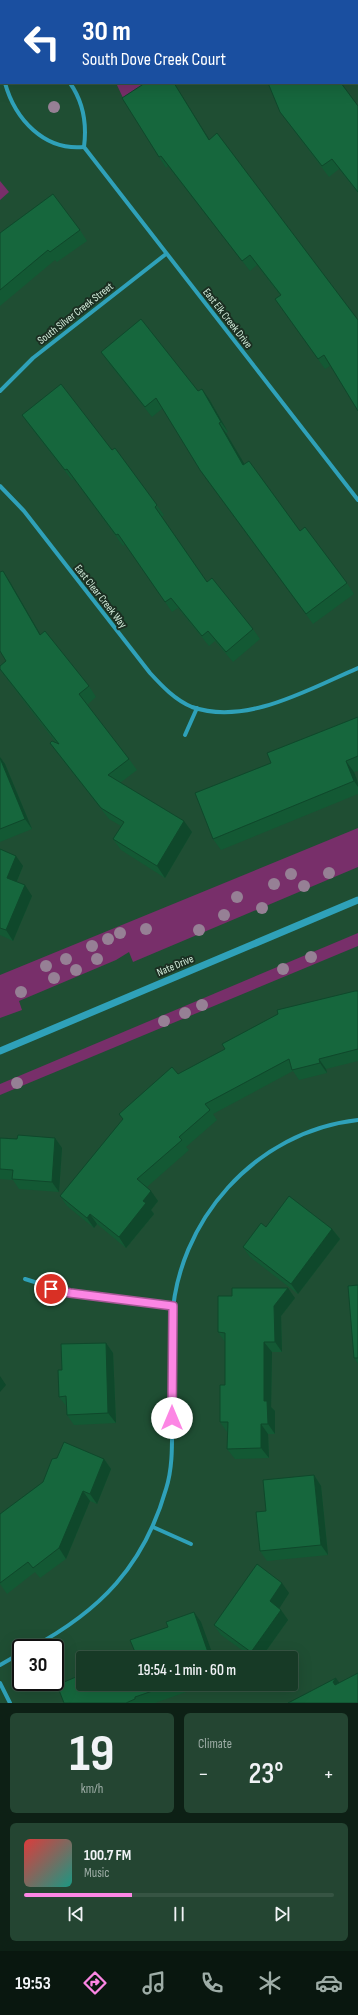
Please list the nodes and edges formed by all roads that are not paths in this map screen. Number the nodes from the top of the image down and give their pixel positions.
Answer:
1 (5, 84) edge
2 (71, 84) edge
3 (84, 148) junction
4 (166, 254) junction
5 (0, 391) edge
6 (0, 486) edge
7 (358, 500) edge
8 (358, 668) edge
9 (197, 708) junction
10 (185, 735) dead end
11 (358, 900) edge
12 (0, 1051) edge
13 (358, 1120) edge
14 (25, 1279) dead end
15 (173, 1306) junction
16 (153, 1527) junction
17 (191, 1544) dead end
18 (47, 1639) edge
19 (12, 1658) edge
20 (0, 1665) edge
21 (0, 1683) edge
22 (10, 1703) edge

1 - 3 street
2 - 3 street
3 - 4 street, East Elk Creek Drive
4 - 5 street, South Silver Creek Street
4 - 7 street, East Elk Creek Drive
6 - 9 street, East Clear Creek Way
8 - 9 street, East Clear Creek Way
9 - 10 street
11 - 12 street, Nate Drive
13 - 15 street
14 - 15 street
15 - 16 street
16 - 17 street
16 - 18 street
19 - 20 street
21 - 22 street

